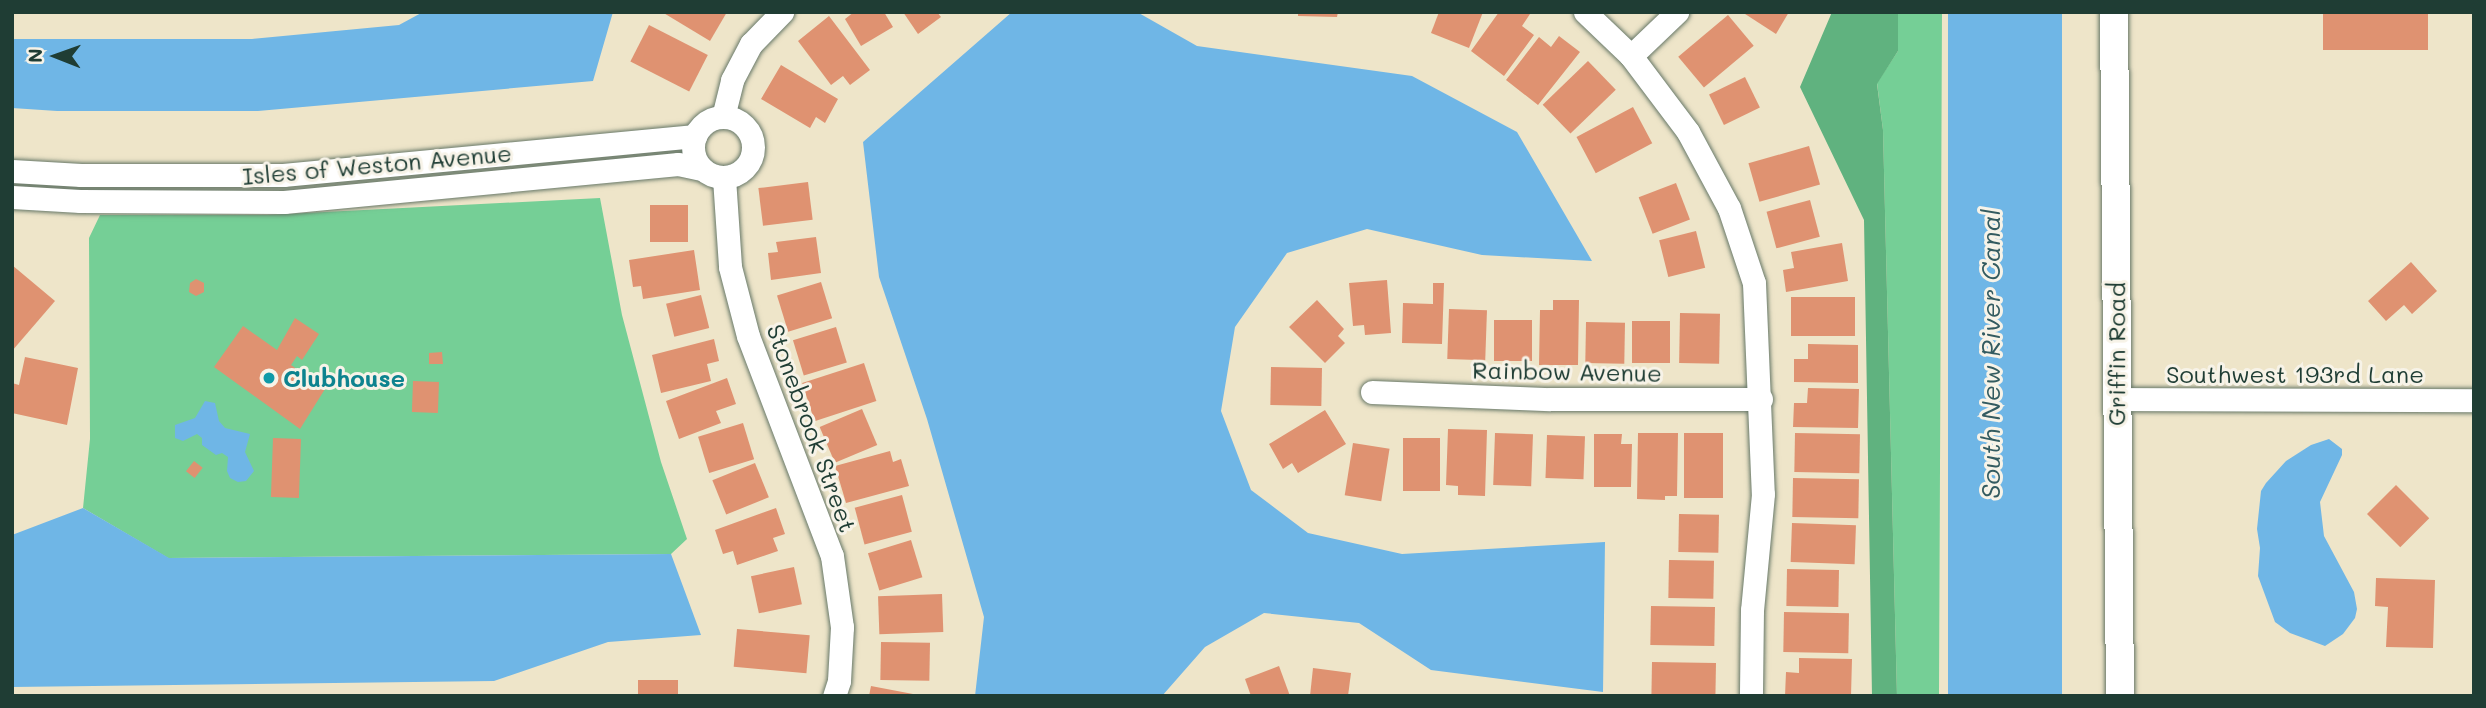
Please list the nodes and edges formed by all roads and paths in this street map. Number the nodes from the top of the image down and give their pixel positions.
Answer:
1 (782, 12) edge
2 (1585, 12) edge
3 (1677, 12) edge
4 (2114, 12) edge
5 (1631, 56) junction
6 (723, 117) junction
7 (695, 136) junction
8 (12, 171) edge
9 (713, 174) junction
10 (12, 197) edge
11 (1372, 392) dead end
12 (1761, 399) junction
13 (2116, 400) junction
14 (2474, 400) edge
15 (834, 696) edge
16 (1751, 696) edge
17 (2120, 696) edge

1 - 6 street
2 - 5 street
3 - 5 street
4 - 13 main road, Griffin Road
5 - 12 street
6 - 7 street
6 - 9 street
7 - 8 street, Isles of Weston Avenue
7 - 9 street
9 - 10 street, Isles of Weston Avenue
9 - 15 street, Stonebrook Street
11 - 12 street, Rainbow Avenue
12 - 16 street
13 - 14 street, Southwest 193rd Lane
13 - 17 main road, Griffin Road

